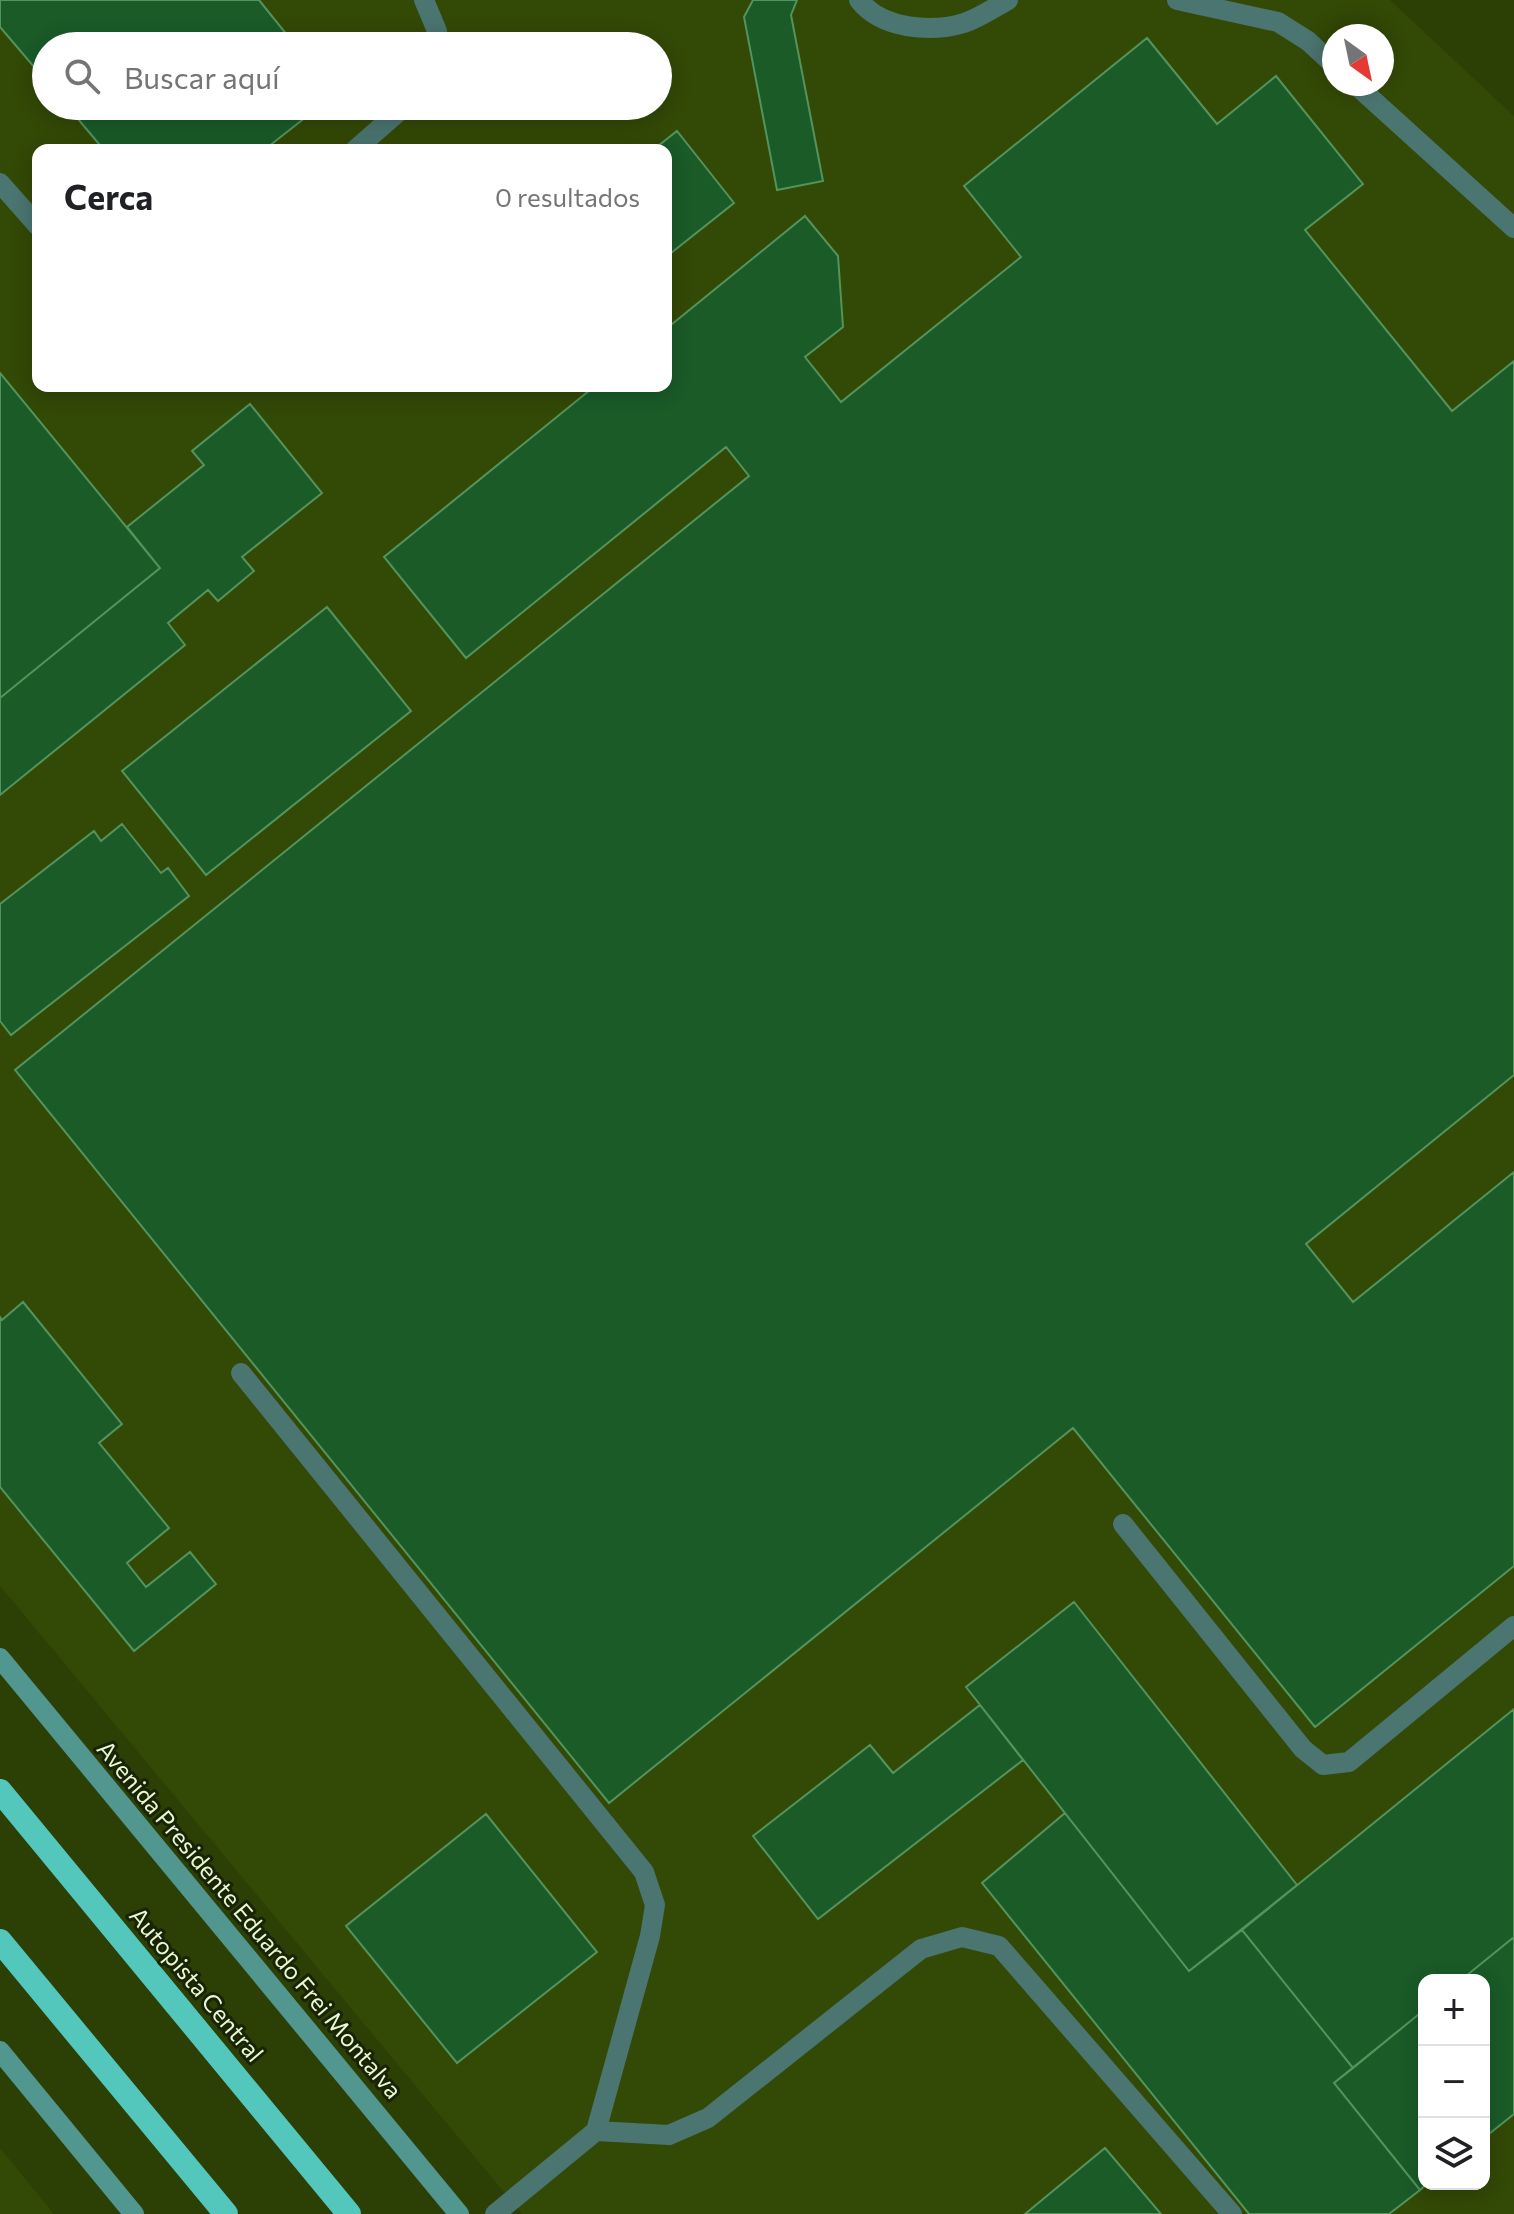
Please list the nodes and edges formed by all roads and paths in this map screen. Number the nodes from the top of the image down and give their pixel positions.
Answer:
1 (424, 0) edge
2 (859, 0) edge
3 (1008, 0) edge
4 (1177, 0) edge
5 (437, 32) edge
6 (1322, 54) edge
7 (1368, 96) edge
8 (389, 120) edge
9 (362, 144) edge
10 (0, 183) edge
11 (32, 219) edge
12 (1514, 228) edge
13 (241, 1373) dead end
14 (1123, 1524) dead end
15 (1514, 1626) edge
16 (0, 1658) edge
17 (0, 1775) edge
18 (0, 1791) edge
19 (46, 1847) junction
20 (0, 1941) edge
21 (0, 2051) edge
22 (596, 2131) junction
23 (134, 2214) edge
24 (226, 2214) edge
25 (349, 2214) edge
26 (459, 2214) edge
27 (495, 2214) edge
28 (1232, 2214) edge

1 - 5 lane
2 - 3 lane
4 - 6 lane
7 - 12 lane
8 - 9 lane
10 - 11 lane
13 - 22 lane
14 - 15 lane
16 - 26 main road, Avenida Presidente Eduardo Frei Montalva
17 - 19 highway
18 - 19 highway, Autopista Central
19 - 25 highway, Autopista Central
20 - 24 highway
21 - 23 main road
22 - 27 lane
22 - 28 lane

